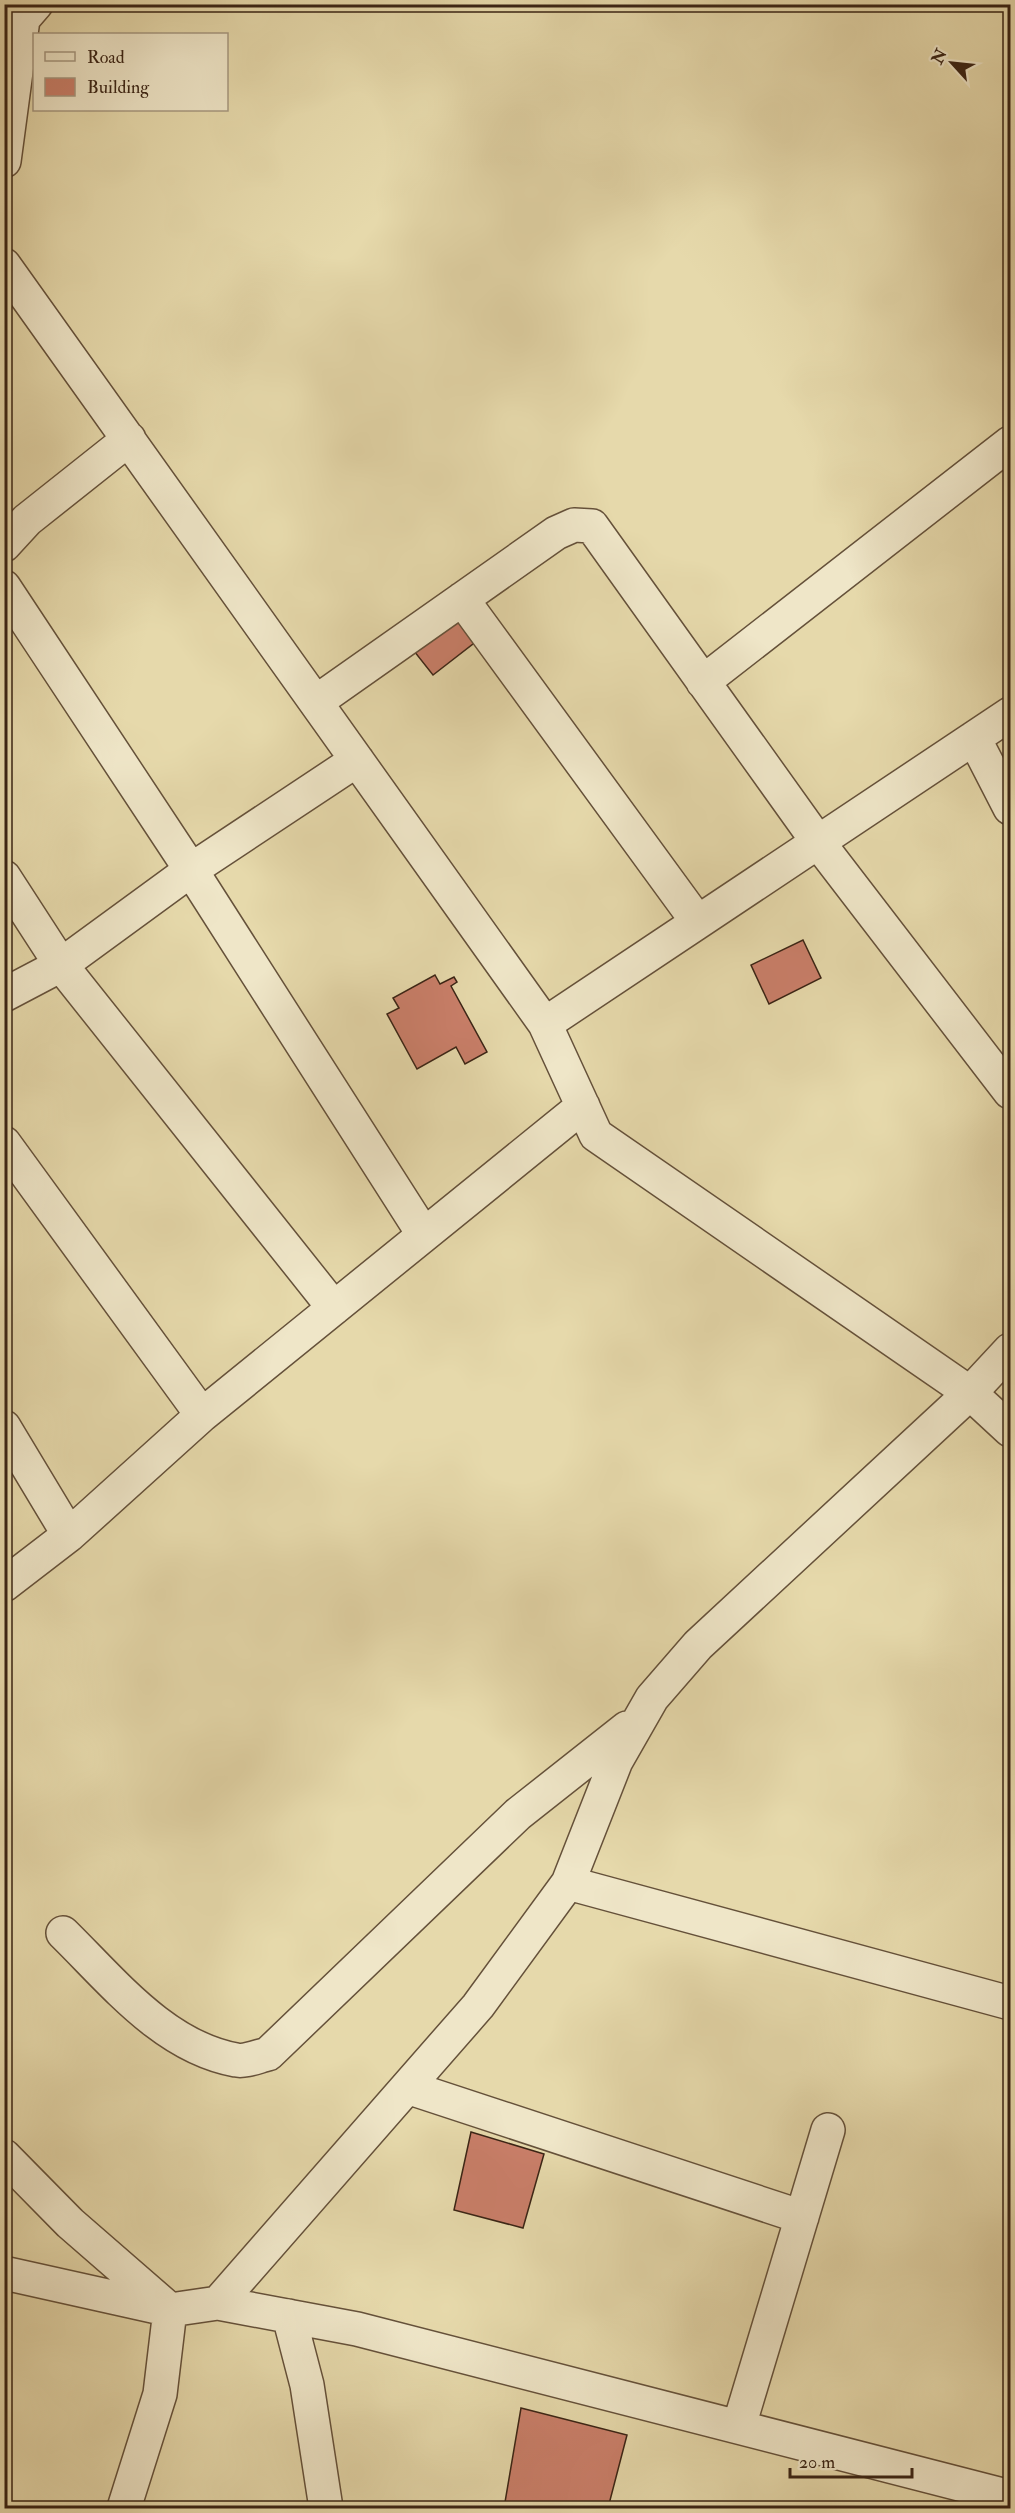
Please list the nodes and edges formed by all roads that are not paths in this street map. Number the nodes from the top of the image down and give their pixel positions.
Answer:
1 (36, 4) edge
2 (4, 161) edge
3 (4, 265) edge
4 (129, 439) junction
5 (1011, 443) edge
6 (4, 544) edge
7 (4, 587) edge
8 (462, 599) junction
9 (703, 682) junction
10 (316, 702) junction
11 (1011, 714) edge
12 (974, 738) junction
13 (357, 760) junction
14 (1011, 808) edge
15 (818, 842) junction
16 (191, 870) junction
17 (4, 877) edge
18 (697, 921) junction
19 (61, 965) junction
20 (4, 995) edge
21 (545, 1024) junction
22 (1011, 1092) edge
23 (583, 1106) junction
24 (4, 1143) edge
25 (424, 1235) junction
26 (334, 1308) junction
27 (1011, 1350) edge
28 (970, 1394) junction
29 (202, 1415) junction
30 (4, 1427) edge
31 (1011, 1430) edge
32 (69, 1535) junction
33 (4, 1586) edge
34 (641, 1718) junction
35 (568, 1883) junction
36 (63, 1933) dead end
37 (1011, 2003) edge
38 (408, 2087) junction
39 (828, 2130) dead end
40 (4, 2156) edge
41 (802, 2217) junction
42 (4, 2273) edge
43 (218, 2303) junction
44 (170, 2310) junction
45 (289, 2316) junction
46 (739, 2426) junction
47 (1011, 2497) edge
48 (123, 2508) edge
49 (326, 2508) edge

1 - 2 street
3 - 4 street
4 - 6 street
4 - 10 street
5 - 9 street
7 - 16 street
8 - 9 street
8 - 10 street
8 - 18 street
9 - 15 street
10 - 13 street
11 - 12 street
12 - 14 street
12 - 15 street
13 - 16 street
13 - 21 street
15 - 18 street
15 - 22 street
16 - 19 street
16 - 25 street
17 - 19 street
18 - 21 street
19 - 20 street
19 - 26 street
21 - 23 street
23 - 25 street
23 - 28 street
24 - 29 street
25 - 26 street
26 - 29 street
27 - 28 street
28 - 31 street
28 - 34 street
29 - 32 street
30 - 32 street
32 - 33 street
34 - 35 street
34 - 36 street
35 - 37 street
35 - 38 street
38 - 41 street
38 - 43 street
39 - 41 street
40 - 44 street
41 - 46 street
42 - 44 street
43 - 44 street
43 - 45 street
44 - 48 street
45 - 46 street
45 - 49 street
46 - 47 street

